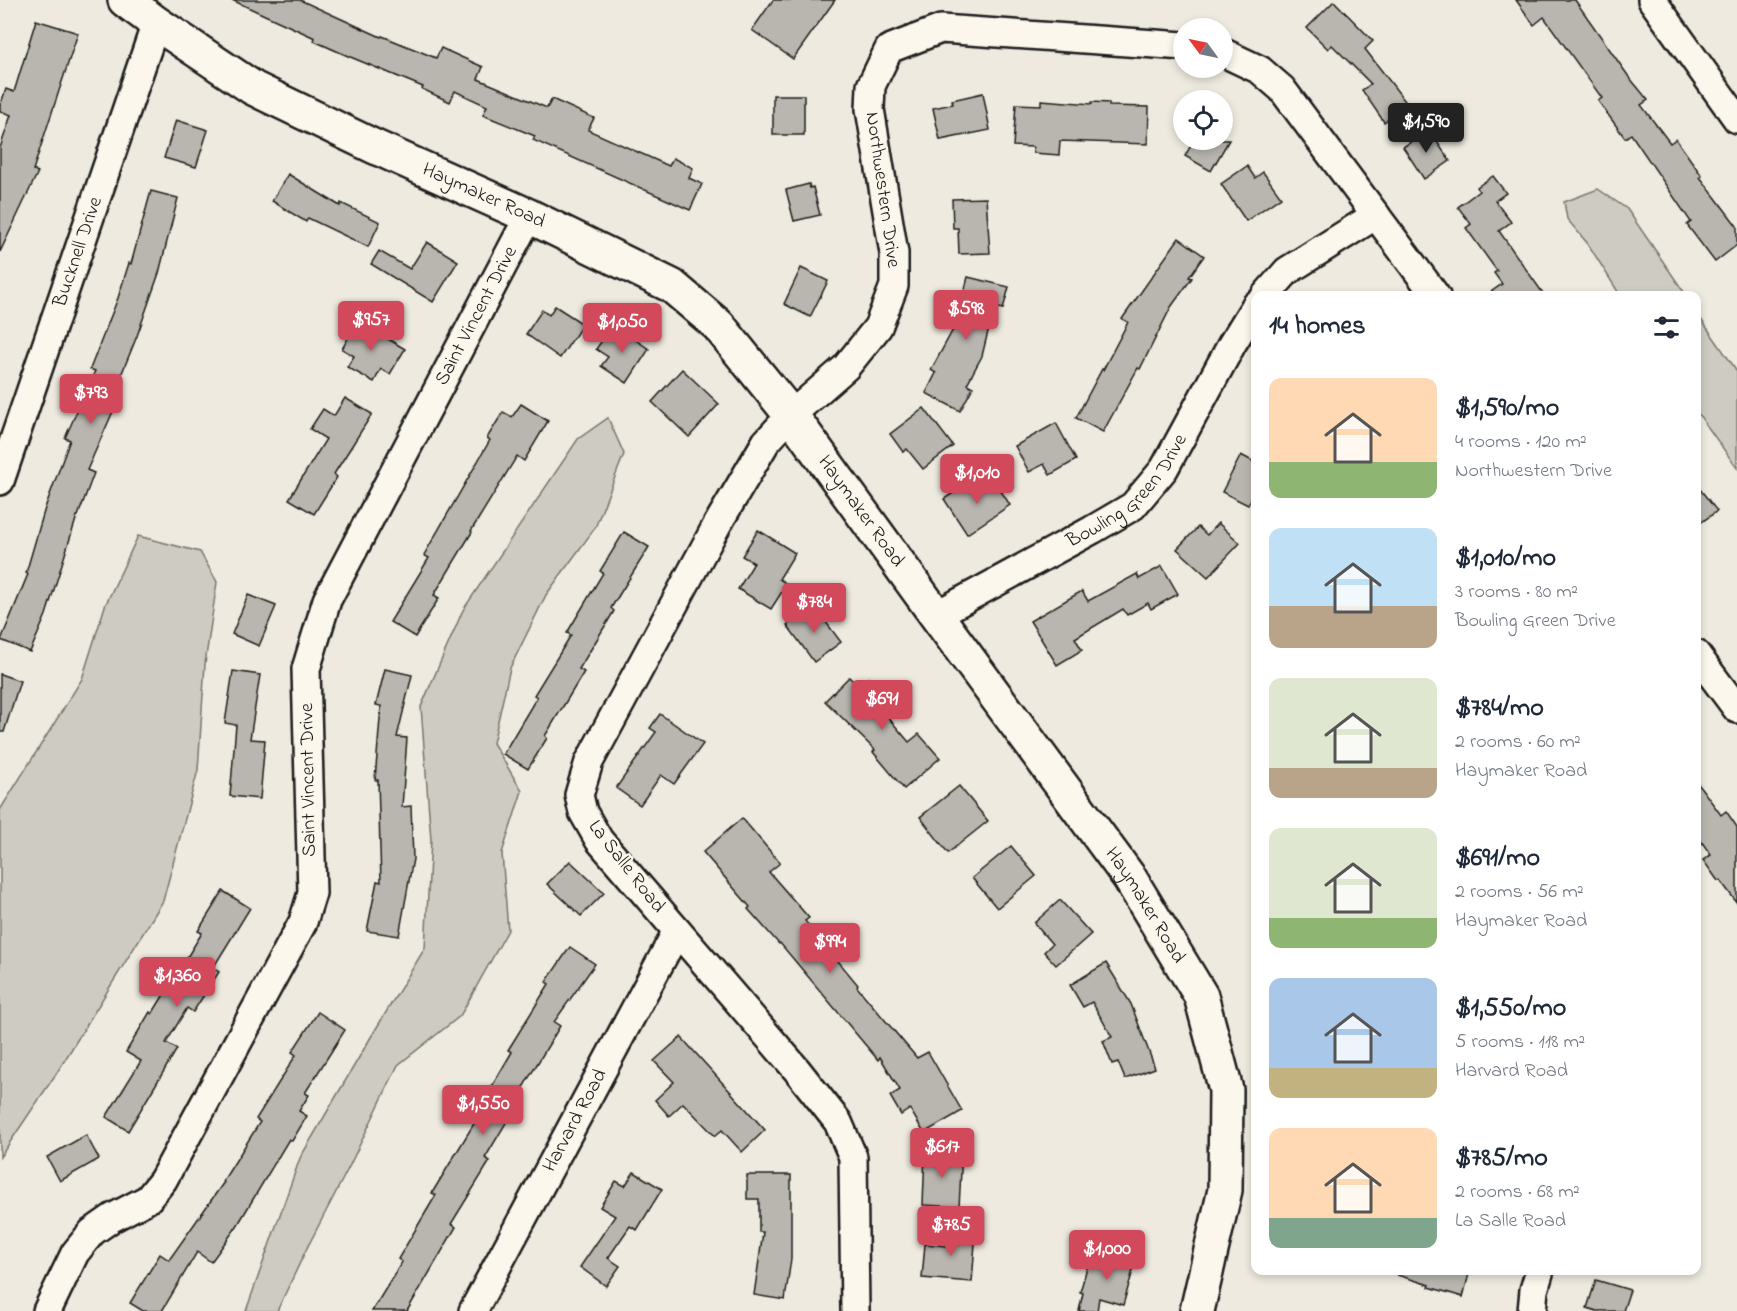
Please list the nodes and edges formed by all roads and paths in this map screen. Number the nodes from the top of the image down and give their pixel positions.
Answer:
1 (125, 0) edge
2 (1652, 0) edge
3 (156, 23) junction
4 (1173, 45) edge
5 (1233, 57) edge
6 (1737, 118) edge
7 (1376, 215) junction
8 (529, 216) junction
9 (1269, 291) edge
10 (1432, 291) edge
11 (1251, 313) edge
12 (791, 415) junction
13 (0, 481) edge
14 (936, 615) junction
15 (1701, 661) edge
16 (1737, 710) edge
17 (677, 931) junction
18 (1538, 1275) edge
19 (47, 1311) edge
20 (473, 1311) edge
21 (855, 1311) edge
22 (1197, 1311) edge
23 (1532, 1311) edge

1 - 3 main road, Haymaker Road
2 - 6 street
3 - 8 main road, Haymaker Road
3 - 13 street, Bucknell Drive
4 - 12 street, Northwestern Drive
5 - 7 street
7 - 9 street
7 - 10 street
8 - 12 main road, Haymaker Road
8 - 19 street, Saint Vincent Drive
11 - 14 street, Bowling Green Drive
12 - 14 main road, Haymaker Road
12 - 17 street, La Salle Road
14 - 22 main road, Haymaker Road
15 - 16 street
17 - 20 street, Harvard Road
17 - 21 street, La Salle Road
18 - 23 street

